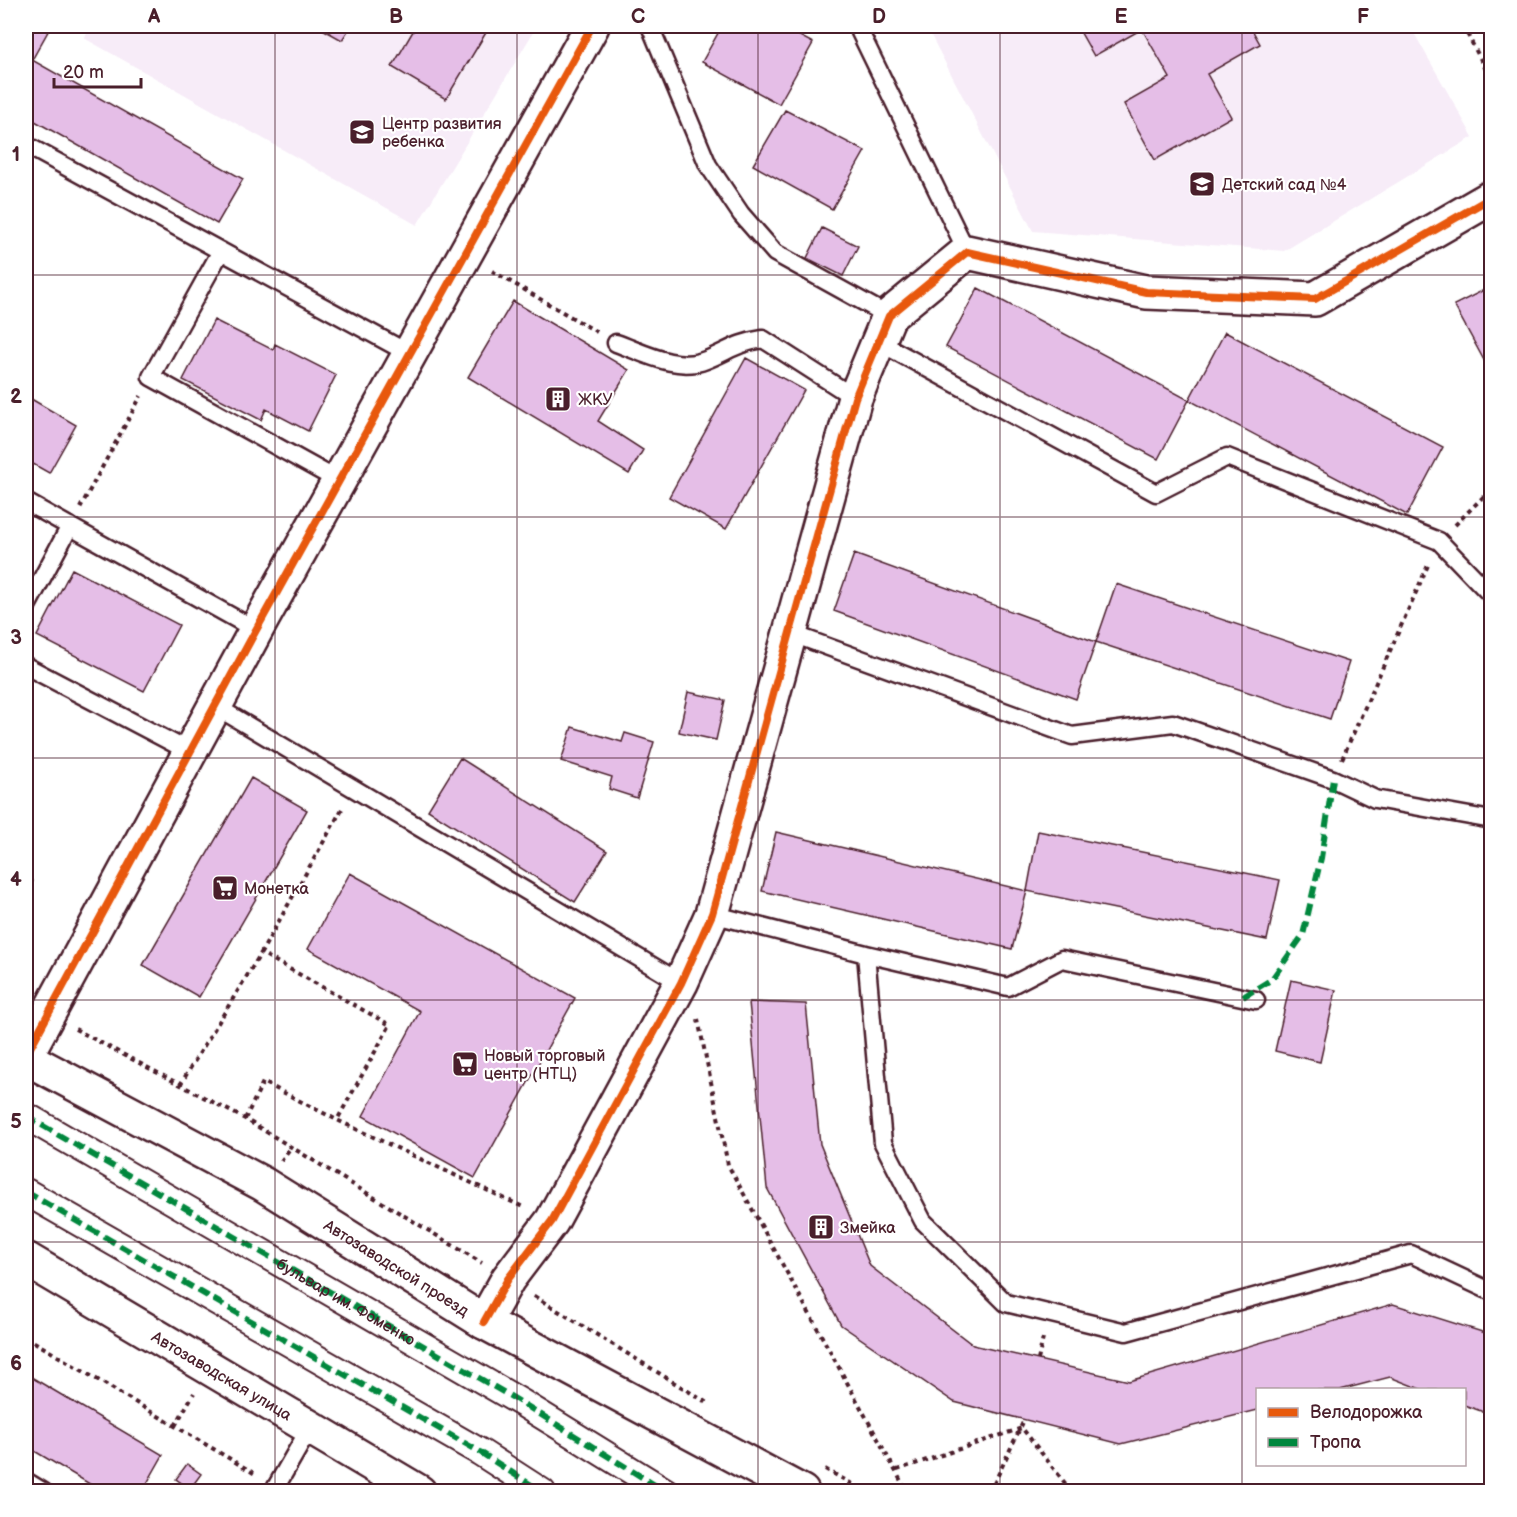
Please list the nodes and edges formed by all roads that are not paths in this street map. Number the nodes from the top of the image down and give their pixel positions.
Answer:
1 (592, 26) edge
2 (650, 26) edge
3 (857, 26) edge
4 (26, 145) edge
5 (1491, 197) edge
6 (222, 251) junction
7 (967, 252) junction
8 (883, 329) junction
9 (616, 343) road end
10 (410, 354) junction
11 (855, 399) junction
12 (339, 481) junction
13 (26, 501) edge
14 (70, 526) junction
15 (1491, 596) edge
16 (26, 608) edge
17 (256, 630) junction
18 (790, 633) junction
19 (26, 666) edge
20 (215, 706) junction
21 (190, 752) junction
22 (1491, 820) edge
23 (712, 914) junction
24 (866, 954) junction
25 (681, 983) junction
26 (1256, 1000) dead end
27 (26, 1056) edge
28 (26, 1116) edge
29 (26, 1192) edge
30 (26, 1259) edge
31 (1491, 1292) edge
32 (484, 1322) junction
33 (311, 1426) junction
34 (808, 1478) edge
35 (26, 1481) edge
36 (275, 1489) edge
37 (44, 1491) edge
38 (419, 1491) edge
39 (542, 1491) edge
40 (666, 1491) edge

1 - 10 street
2 - 8 lane
3 - 7 lane
4 - 6 lane
5 - 7 street
6 - 10 lane
6 - 12 lane
7 - 8 street
8 - 11 street
8 - 15 lane
9 - 11 lane
10 - 12 street
11 - 18 street
12 - 17 street
13 - 14 lane
14 - 16 lane
14 - 17 lane
17 - 20 street
18 - 22 lane
18 - 23 street
19 - 21 lane
20 - 21 street
20 - 25 lane
21 - 27 street
23 - 24 lane
23 - 25 street
24 - 26 lane
24 - 31 lane
25 - 32 street
27 - 32 street, Автозаводской проезд
28 - 40 street, бульвар им. Фоменко
29 - 39 street
30 - 33 street, Автозаводская улица
32 - 34 street, Автозаводской проезд
33 - 36 lane
33 - 38 street, Автозаводская улица
35 - 37 lane

